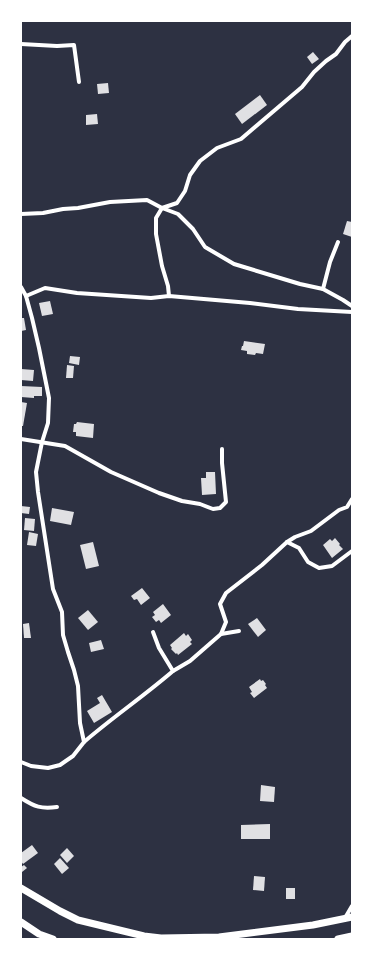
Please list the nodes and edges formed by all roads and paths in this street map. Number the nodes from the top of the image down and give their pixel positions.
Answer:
1 (352, 36) edge
2 (21, 44) edge
3 (79, 82) dead end
4 (162, 208) junction
5 (21, 214) edge
6 (338, 242) dead end
7 (21, 287) edge
8 (323, 289) junction
9 (26, 296) junction
10 (169, 296) junction
11 (352, 306) edge
12 (352, 312) edge
13 (21, 439) edge
14 (42, 442) junction
15 (222, 450) dead end
16 (352, 499) edge
17 (287, 542) junction
18 (352, 551) edge
19 (239, 631) dead end
20 (153, 632) dead end
21 (221, 634) junction
22 (173, 671) junction
23 (84, 742) junction
24 (21, 762) edge
25 (21, 798) edge
26 (57, 807) dead end
27 (21, 888) edge
28 (352, 906) edge
29 (348, 918) edge
30 (21, 922) edge
31 (352, 936) edge
32 (51, 939) edge
33 (338, 939) edge

1 - 4 street
2 - 3 street
4 - 5 street
4 - 8 street
4 - 10 street
6 - 8 street
7 - 9 street
8 - 11 street
9 - 10 street
9 - 14 street
10 - 12 street
13 - 14 street
14 - 15 street
14 - 23 street
16 - 17 street
17 - 18 street
17 - 21 street
19 - 21 street
20 - 22 street
21 - 22 street
22 - 23 street
23 - 24 street
25 - 26 street
27 - 29 main road
28 - 29 street
30 - 32 main road
31 - 33 main road

